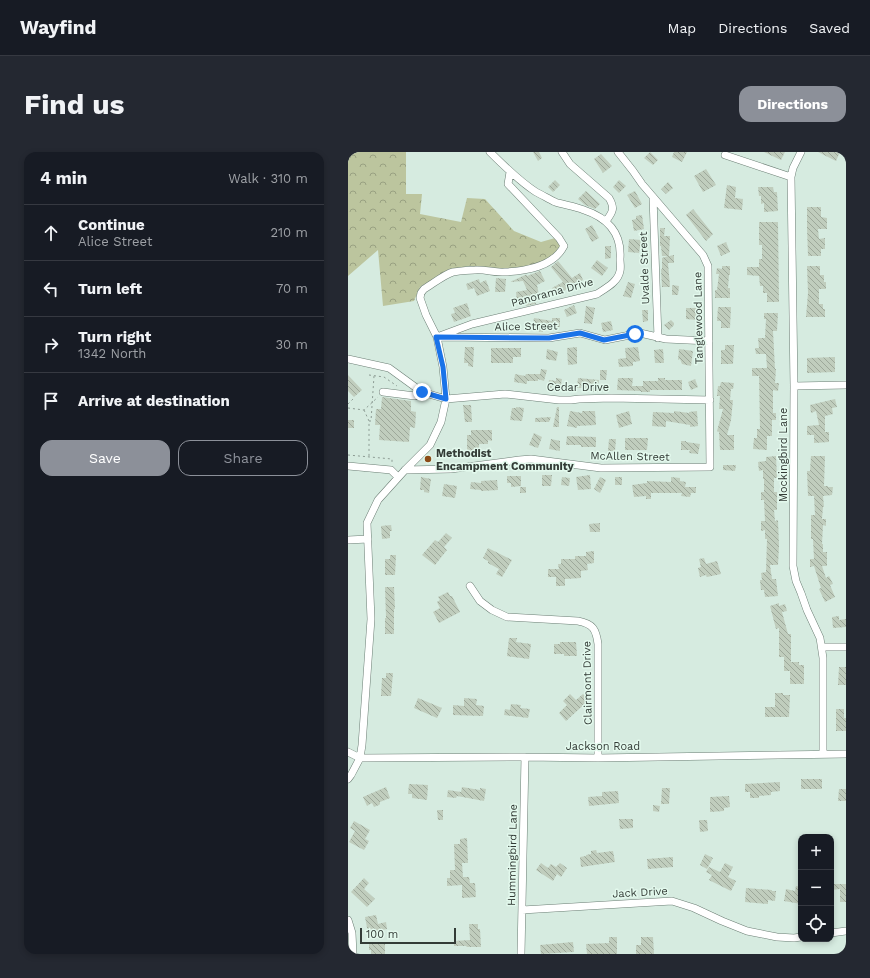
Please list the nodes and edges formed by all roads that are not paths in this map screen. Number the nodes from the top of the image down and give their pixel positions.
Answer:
1 (490, 152) edge
2 (562, 152) edge
3 (618, 152) edge
4 (801, 152) edge
5 (725, 156) dead end
6 (510, 172) junction
7 (791, 177) junction
8 (652, 197) junction
9 (606, 221) junction
10 (436, 337) junction
11 (658, 338) junction
12 (709, 340) junction
13 (348, 359) edge
14 (794, 386) junction
15 (846, 386) edge
16 (384, 392) road end
17 (422, 392) junction
18 (446, 399) junction
19 (710, 400) junction
20 (348, 466) edge
21 (710, 467) joint
22 (405, 470) junction
23 (398, 477) junction
24 (368, 539) junction
25 (348, 540) edge
26 (470, 586) dead end
27 (846, 646) edge
28 (822, 647) junction
29 (348, 752) edge
30 (823, 754) junction
31 (846, 754) edge
32 (525, 757) junction
33 (360, 758) junction
34 (598, 758) junction
35 (348, 779) edge
36 (522, 910) junction
37 (348, 920) edge
38 (846, 931) edge
39 (834, 933) edge
40 (798, 937) edge
41 (353, 954) edge
42 (521, 954) edge

1 - 6 street, Panorama Drive
2 - 9 street
3 - 8 street, Tanglewood Lane
4 - 7 street, Mockingbird Lane
5 - 7 street
6 - 9 street, Panorama Drive
6 - 10 street
7 - 14 street, Mockingbird Lane
8 - 11 street, Uvalde Street
8 - 12 street, Tanglewood Lane
9 - 10 street, Panorama Drive
10 - 11 street, Alice Street
10 - 18 street
11 - 12 street, Alice Street
12 - 19 street, Tanglewood Lane
13 - 17 street
14 - 15 street
14 - 28 street, Mockingbird Lane
16 - 17 street
17 - 18 street
18 - 19 street, Cedar Drive
18 - 22 street
19 - 21 street, Tanglewood Lane
20 - 23 street
21 - 22 street, McAllen Street
22 - 23 street
23 - 24 street
24 - 25 street
24 - 33 street
26 - 34 street, Clairmont Drive
27 - 28 street
28 - 30 street, Mockingbird Lane
29 - 33 street
30 - 31 street, Jackson Road
30 - 34 street, Jackson Road
32 - 33 street, Jackson Road
32 - 34 street, Jackson Road
32 - 36 street, Hummingbird Lane
33 - 35 street
36 - 40 street, Jack Drive
36 - 42 street, Hummingbird Lane
37 - 41 street
38 - 39 street

